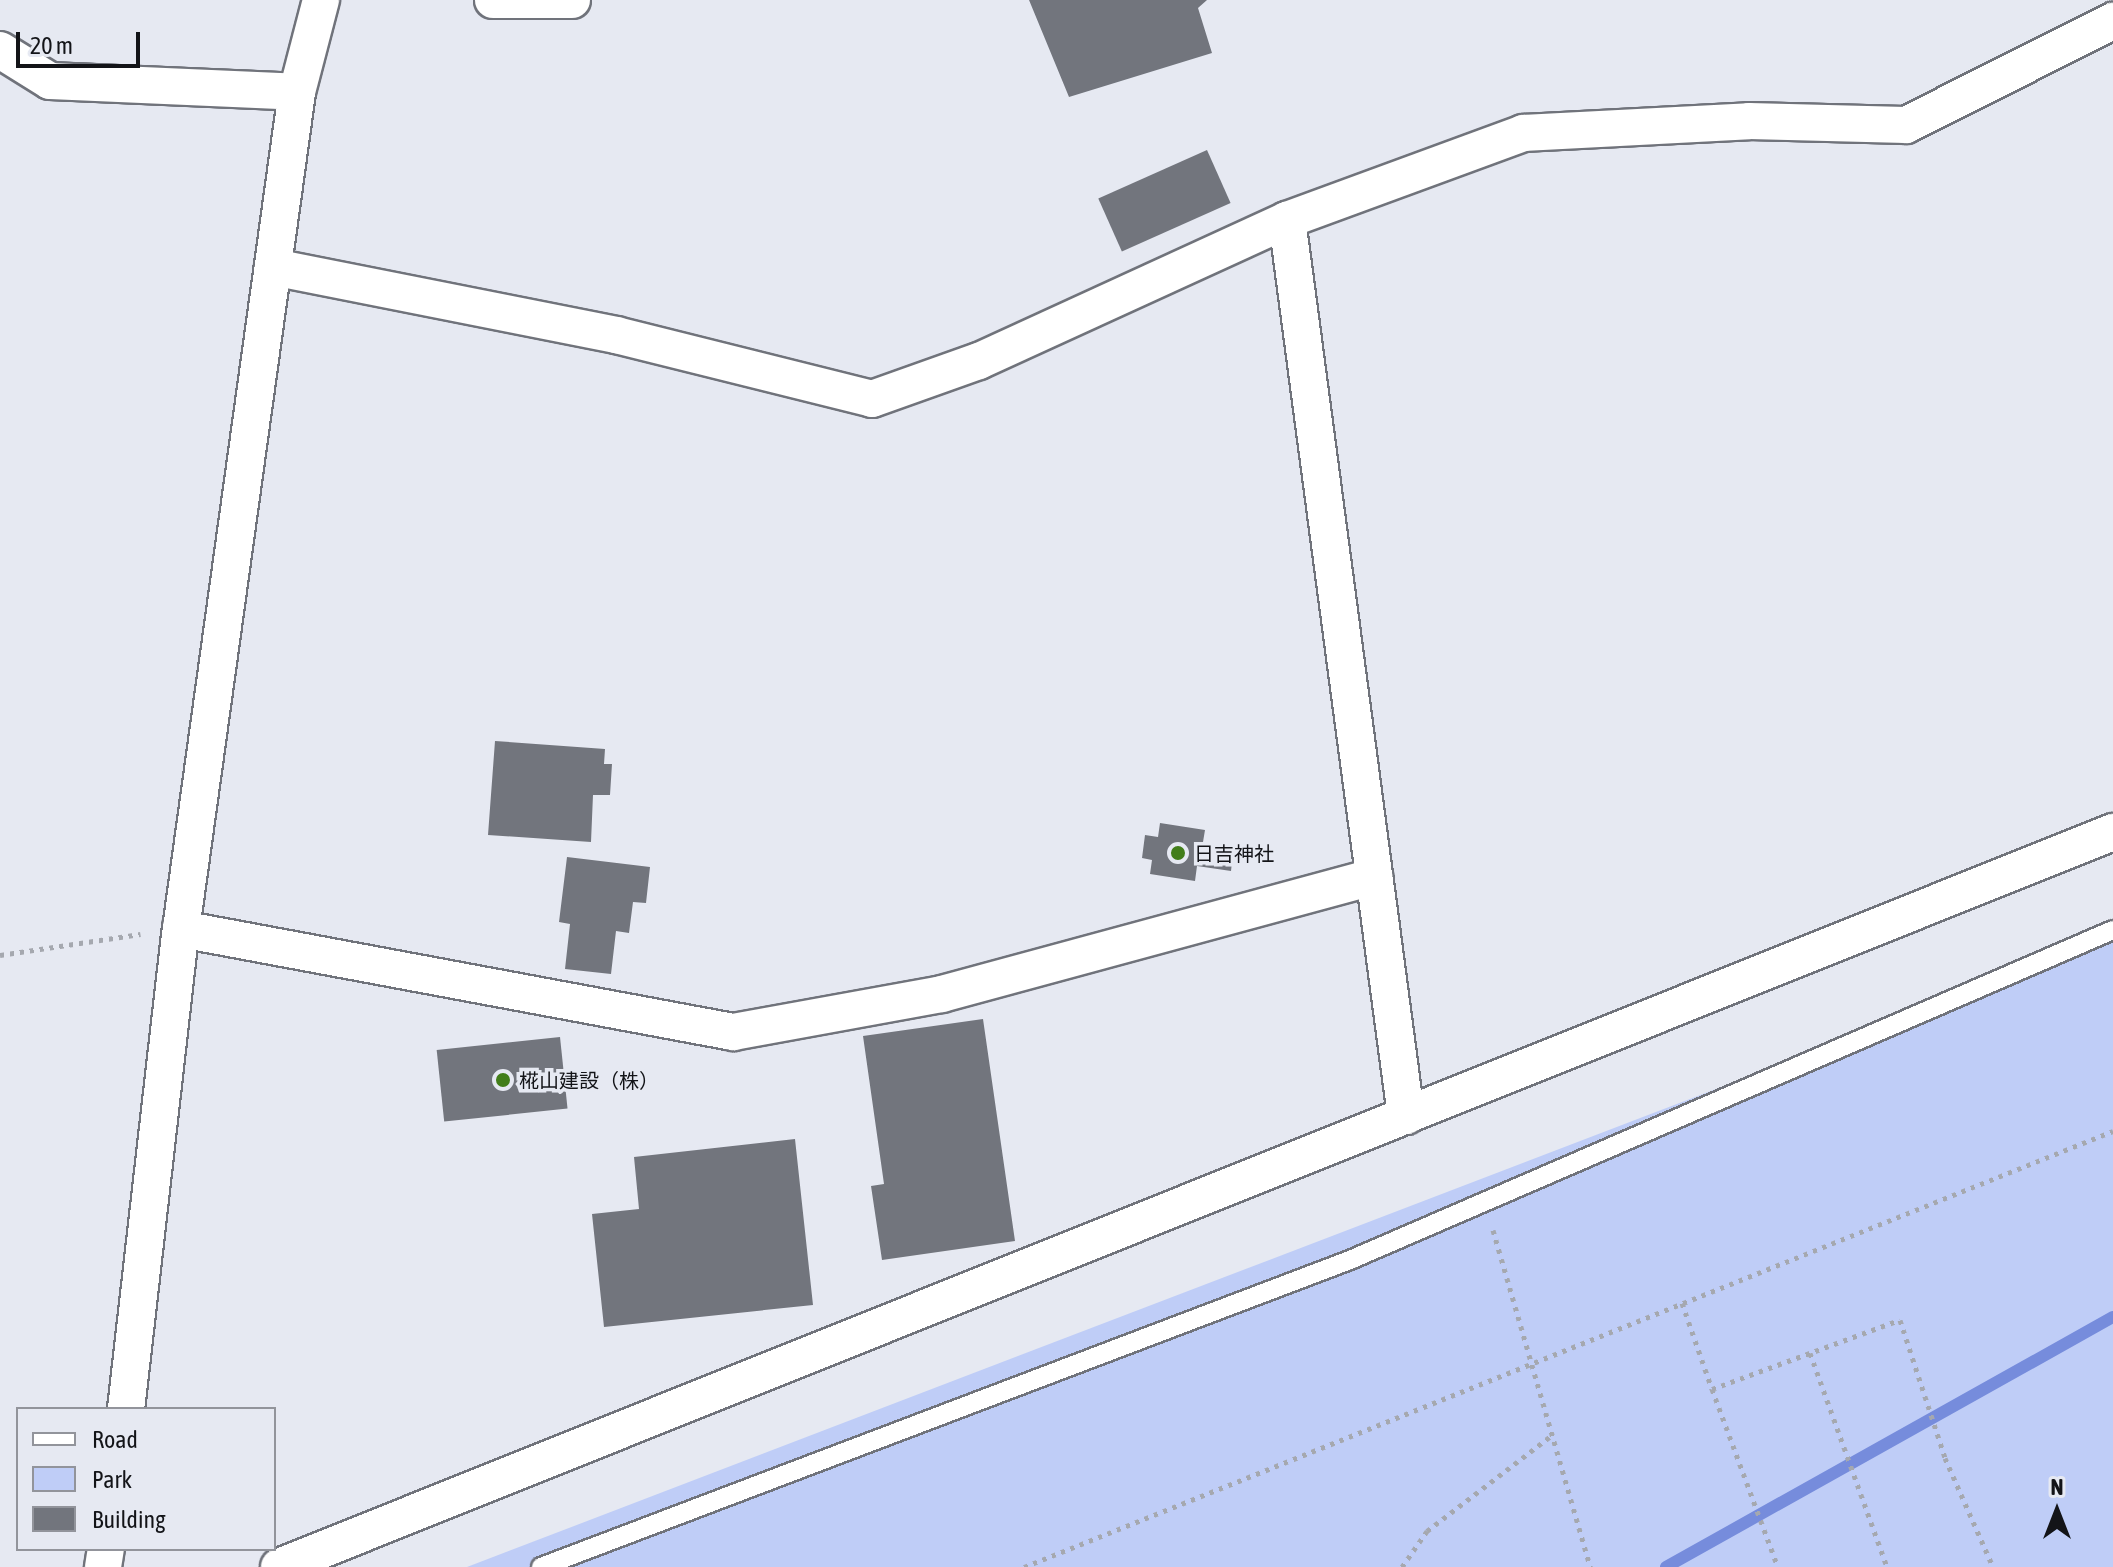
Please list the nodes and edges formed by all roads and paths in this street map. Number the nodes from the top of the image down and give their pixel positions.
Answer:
1 (321, 0) edge
2 (493, 0) edge
3 (572, 0) edge
4 (2113, 21) edge
5 (0, 50) edge
6 (297, 92) junction
7 (1287, 220) junction
8 (273, 267) junction
9 (2113, 832) edge
10 (1374, 877) junction
11 (181, 929) junction
12 (2113, 930) edge
13 (0, 955) edge
14 (1406, 1116) junction
15 (2113, 1131) edge
16 (1485, 1202) junction
17 (1682, 1303) junction
18 (1810, 1353) junction
19 (1712, 1389) junction
20 (126, 1407) edge
21 (1552, 1435) junction
22 (279, 1567) edge
23 (541, 1567) edge
24 (1024, 1567) edge
25 (1402, 1567) edge
26 (1590, 1567) edge
27 (1778, 1567) edge
28 (1887, 1567) edge
29 (1993, 1567) edge

1 - 6 street
2 - 3 street
4 - 7 street
5 - 6 street
6 - 8 street
7 - 8 street
7 - 10 street
8 - 11 street
9 - 14 street
10 - 11 street
10 - 14 street
11 - 13 path
11 - 20 street
12 - 16 lane
14 - 22 street
15 - 17 path
16 - 21 path
16 - 23 lane
17 - 19 path
17 - 24 path
18 - 19 path
18 - 28 path
18 - 29 path
19 - 27 path
21 - 25 path
21 - 26 path

